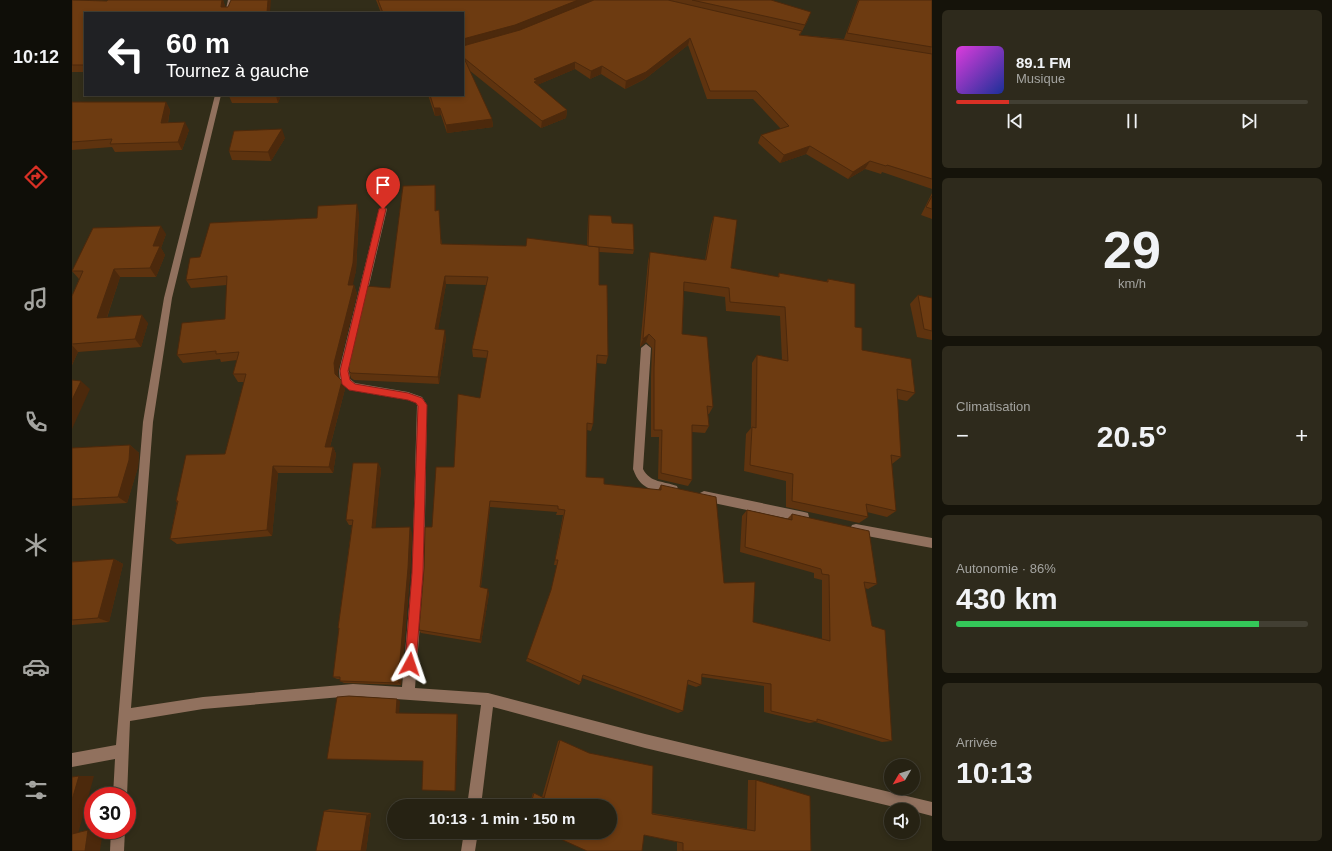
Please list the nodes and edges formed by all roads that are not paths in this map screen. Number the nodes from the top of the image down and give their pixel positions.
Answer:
1 (230, 0) edge
2 (228, 12) edge
3 (218, 96) edge
4 (383, 209) dead end
5 (646, 348) edge
6 (680, 490) edge
7 (695, 494) edge
8 (817, 520) edge
9 (847, 527) edge
10 (932, 543) edge
11 (408, 694) junction
12 (488, 699) junction
13 (124, 716) junction
14 (122, 751) junction
15 (72, 760) edge
16 (120, 787) edge
17 (475, 799) edge
18 (932, 808) edge
19 (118, 839) edge
20 (470, 839) edge
21 (117, 851) edge
22 (468, 851) edge

1 - 2 street
3 - 13 street
4 - 11 street
5 - 6 street
7 - 8 street
9 - 10 street
11 - 12 street
11 - 13 street
12 - 17 street
12 - 18 street
13 - 14 street
14 - 15 street
14 - 16 street
19 - 21 street
20 - 22 street

